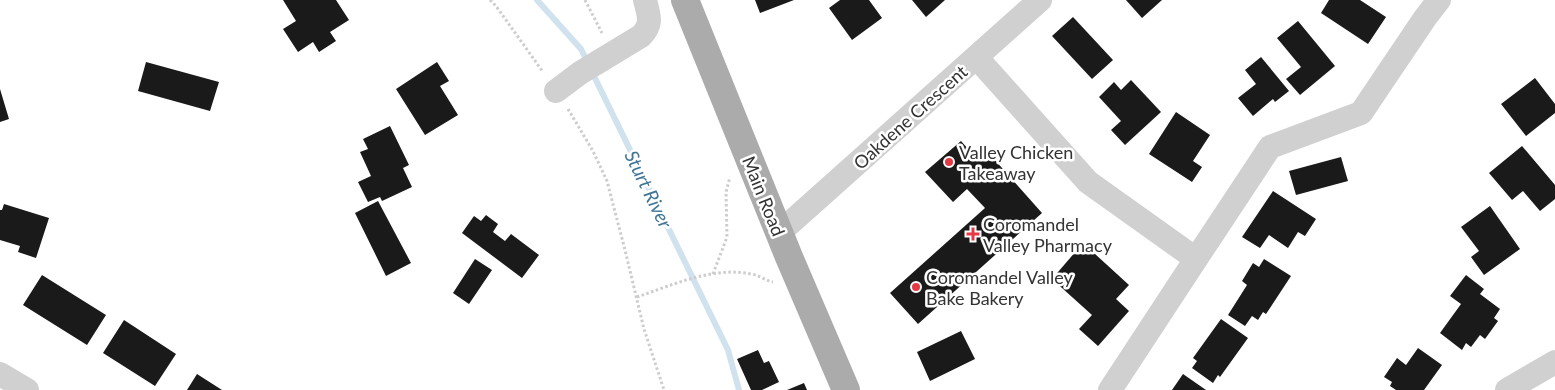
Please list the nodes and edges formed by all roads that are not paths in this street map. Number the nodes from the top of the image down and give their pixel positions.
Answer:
1 (645, 0) edge
2 (685, 0) edge
3 (1040, 0) edge
4 (1439, 0) edge
5 (977, 58) junction
6 (556, 91) road end
7 (779, 233) junction
8 (1196, 259) junction
9 (1555, 362) edge
10 (0, 374) edge
11 (27, 390) edge
12 (846, 390) edge
13 (1110, 390) edge
14 (1507, 390) edge

1 - 6 street
2 - 7 main road, Main Road
3 - 5 street, Oakdene Crescent
4 - 8 street
5 - 7 street, Oakdene Crescent
5 - 8 street
7 - 12 main road, Main Road
8 - 13 street
9 - 14 street
10 - 11 street

